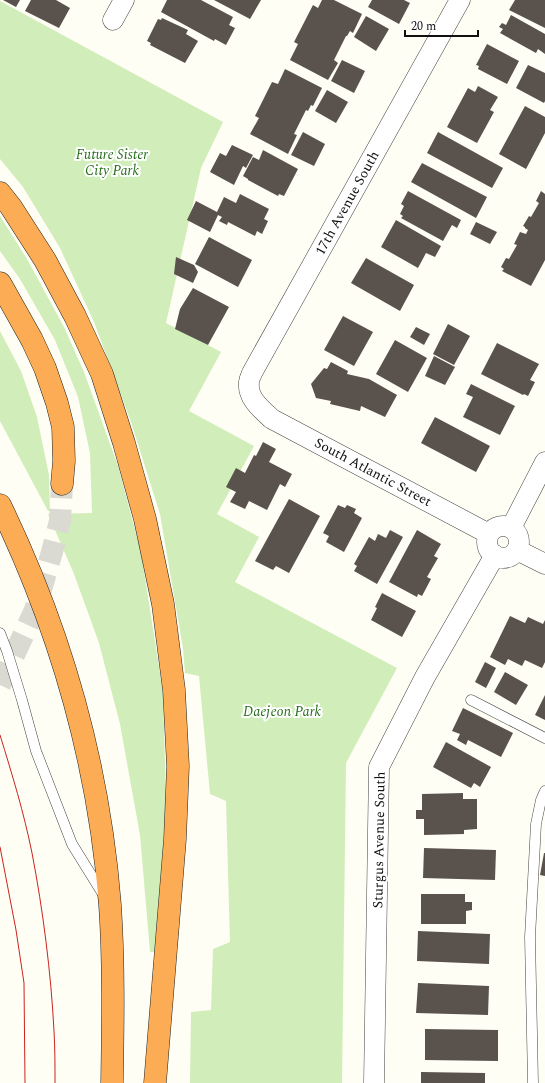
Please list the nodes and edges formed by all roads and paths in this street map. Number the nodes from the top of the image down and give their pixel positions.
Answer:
1 (124, 0) edge
2 (460, 0) edge
3 (113, 20) dead end
4 (0, 193) edge
5 (0, 283) edge
6 (259, 407) joint
7 (545, 462) edge
8 (62, 484) tunnel mouth
9 (0, 504) edge
10 (511, 528) junction
11 (489, 534) junction
12 (517, 550) junction
13 (495, 555) junction
14 (545, 564) edge
15 (0, 633) edge
16 (471, 700) dead end
17 (545, 738) edge
18 (545, 791) edge
19 (110, 904) junction
20 (112, 1083) edge
21 (156, 1083) edge
22 (374, 1083) edge
23 (532, 1083) edge

1 - 3 street
2 - 6 street, 17th Avenue South
4 - 21 highway
5 - 8 highway
6 - 11 street, South Atlantic Street
7 - 10 street
9 - 19 highway
10 - 11 street
10 - 12 street
11 - 13 street
12 - 13 street
12 - 14 street
13 - 22 street, Sturgus Avenue South
15 - 19 lane
16 - 17 lane
18 - 23 lane
19 - 20 highway

